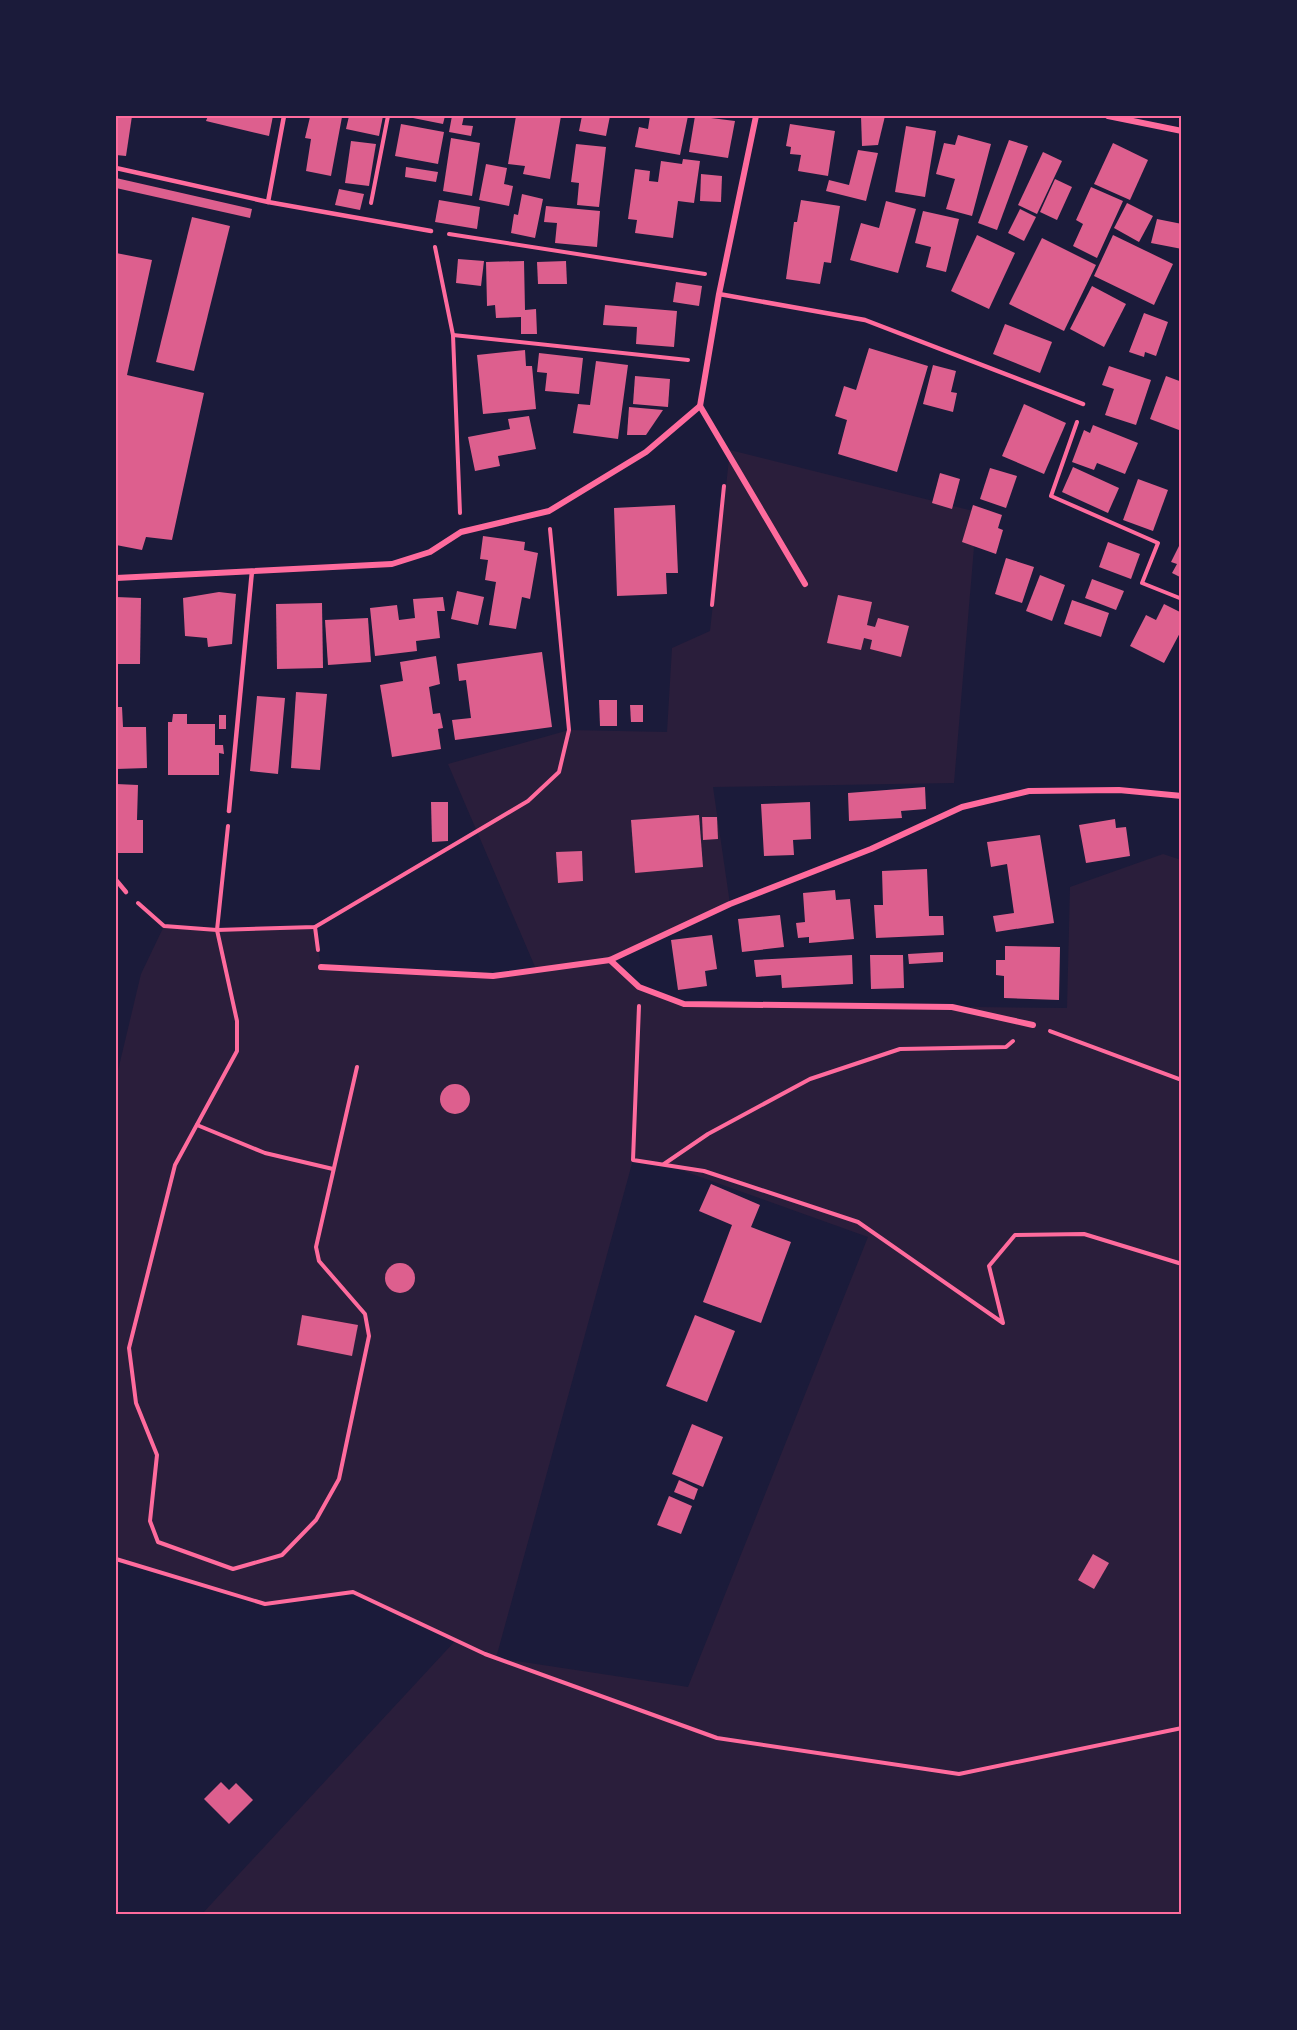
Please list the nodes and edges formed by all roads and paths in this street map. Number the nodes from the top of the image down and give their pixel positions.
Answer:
1 (284, 116) edge
2 (388, 116) edge
3 (756, 116) edge
4 (1108, 116) edge
5 (1182, 131) edge
6 (116, 168) edge
7 (268, 202) junction
8 (368, 218) junction
9 (431, 231) junction
10 (723, 277) junction
11 (718, 294) junction
12 (453, 335) junction
13 (708, 362) junction
14 (1083, 404) joint
15 (700, 406) junction
16 (728, 452) junction
17 (549, 511) junction
18 (461, 532) junction
19 (252, 571) junction
20 (116, 578) edge
21 (805, 584) dead end
22 (1182, 598) edge
23 (712, 605) dead end
24 (1182, 796) edge
25 (229, 811) joint
26 (116, 880) edge
27 (126, 892) joint
28 (217, 930) junction
29 (610, 960) junction
30 (321, 967) dead end
31 (639, 987) junction
32 (1033, 1025) junction
33 (357, 1067) dead end
34 (1182, 1080) edge
35 (196, 1125) junction
36 (664, 1164) junction
37 (333, 1169) junction
38 (1182, 1264) edge
39 (116, 1559) edge
40 (1182, 1728) edge

1 - 7 lane
2 - 8 path
3 - 10 street
4 - 5 street
6 - 7 lane
7 - 8 lane
8 - 9 lane
9 - 10 path
9 - 12 path
10 - 11 street
11 - 13 street
11 - 14 lane
12 - 13 path
12 - 18 path
13 - 15 street
14 - 22 path
15 - 16 street
15 - 17 street
16 - 21 street
16 - 23 path
17 - 18 street
17 - 28 path
18 - 19 street
19 - 20 street
19 - 25 lane
24 - 29 street
25 - 28 path
26 - 27 lane
27 - 28 path
28 - 35 path
29 - 30 street
29 - 31 street
31 - 32 street
31 - 36 path
32 - 34 path
32 - 36 path
33 - 37 path
35 - 37 path
35 - 37 path
36 - 38 path
39 - 40 path

